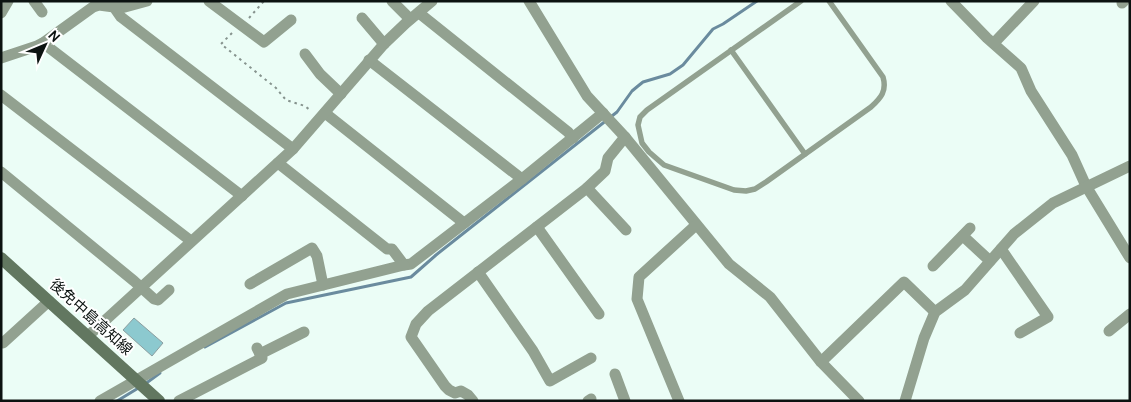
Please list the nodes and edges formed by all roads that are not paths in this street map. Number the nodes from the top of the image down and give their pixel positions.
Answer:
1 (8, 1) edge
2 (34, 1) edge
3 (147, 1) edge
4 (209, 1) edge
5 (392, 1) edge
6 (432, 1) edge
7 (529, 1) edge
8 (801, 1) edge
9 (829, 1) edge
10 (951, 1) edge
11 (1034, 1) edge
12 (114, 7) junction
13 (42, 12) dead end
14 (1, 13) edge
15 (415, 16) junction
16 (362, 18) dead end
17 (291, 20) dead end
18 (43, 43) junction
19 (994, 43) junction
20 (384, 44) junction
21 (731, 50) junction
22 (305, 54) dead end
23 (1, 58) edge
24 (369, 60) junction
25 (342, 94) junction
26 (1, 95) edge
27 (323, 115) junction
28 (606, 117) junction
29 (625, 137) junction
30 (573, 138) junction
31 (293, 149) junction
32 (806, 154) junction
33 (278, 163) junction
34 (1130, 166) edge
35 (1, 172) edge
36 (522, 179) junction
37 (1086, 186) junction
38 (587, 188) junction
39 (242, 196) junction
40 (464, 223) junction
41 (696, 225) junction
42 (536, 227) junction
43 (626, 230) dead end
44 (191, 241) junction
45 (1001, 248) junction
46 (1, 258) edge
47 (1130, 258) edge
48 (990, 261) junction
49 (404, 265) junction
50 (933, 266) dead end
51 (478, 272) junction
52 (250, 284) dead end
53 (323, 285) junction
54 (141, 287) junction
55 (169, 290) dead end
56 (49, 301) junction
57 (935, 312) junction
58 (599, 314) dead end
59 (1130, 314) edge
60 (1109, 331) dead end
61 (304, 332) dead end
62 (1020, 333) dead end
63 (88, 336) junction
64 (3, 343) dead end
65 (591, 358) dead end
66 (821, 362) junction
67 (615, 374) dead end
68 (141, 384) junction
69 (100, 401) edge
70 (160, 401) edge
71 (179, 401) edge
72 (472, 401) edge
73 (625, 401) edge
74 (679, 401) edge
75 (859, 401) edge
76 (905, 401) edge

1 - 14 street
2 - 13 street
3 - 12 street
4 - 17 street
5 - 15 street
6 - 15 street
7 - 28 street
8 - 21 lane
9 - 32 lane
10 - 19 street
11 - 19 street
12 - 18 street
12 - 31 street
15 - 20 street
15 - 30 street
16 - 20 street
18 - 23 street
18 - 39 street
19 - 37 street
20 - 24 street
21 - 32 lane
21 - 32 lane
22 - 25 street
24 - 25 street
24 - 36 street
25 - 27 street
26 - 44 street
27 - 31 street
27 - 40 street
28 - 29 street
28 - 30 street
29 - 38 street
29 - 41 street
30 - 36 street
31 - 33 street
33 - 39 street
33 - 49 street
34 - 37 street
35 - 54 street
36 - 40 street
37 - 45 street
37 - 47 street
38 - 42 street
38 - 43 street
39 - 44 street
40 - 49 street
41 - 66 street
41 - 74 street
42 - 51 street
42 - 58 street
44 - 54 street
45 - 48 street
45 - 62 street
46 - 56 main road, 後免中島高知線
48 - 50 street
48 - 57 street
49 - 53 street
51 - 65 street
51 - 72 street
52 - 53 street
53 - 68 street
54 - 55 street
54 - 63 street
56 - 63 main road, 後免中島高知線
56 - 64 street
57 - 66 street
57 - 76 street
59 - 60 street
61 - 71 street
63 - 68 main road, 後免中島高知線
66 - 75 street
67 - 73 street
68 - 69 street
68 - 70 main road, 後免中島高知線

